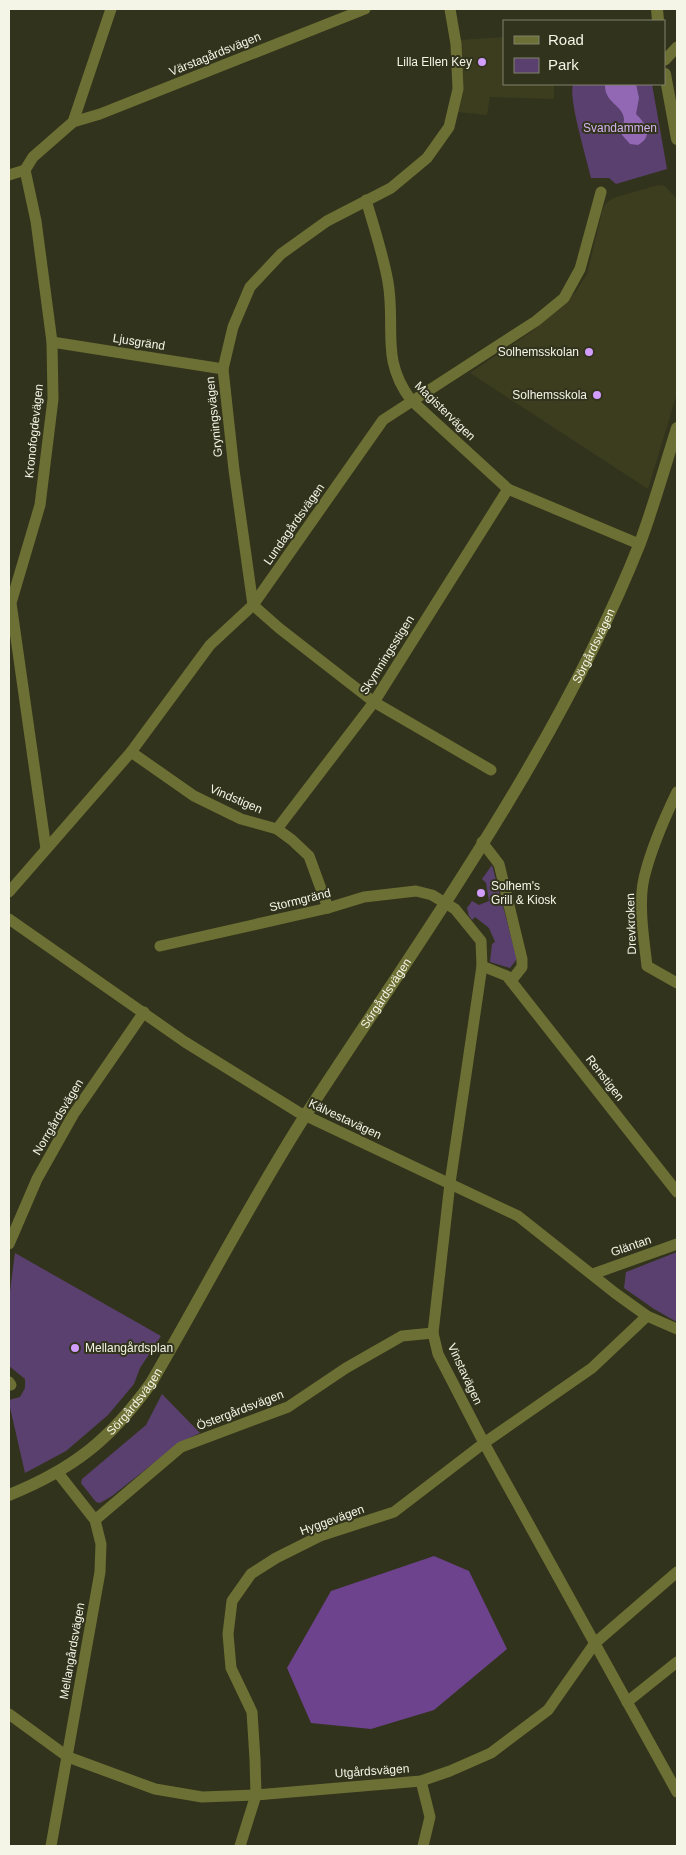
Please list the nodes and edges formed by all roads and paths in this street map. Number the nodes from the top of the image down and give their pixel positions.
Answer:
1 (110, 9) edge
2 (365, 9) edge
3 (450, 9) edge
4 (677, 47) edge
5 (666, 59) edge
6 (666, 79) edge
7 (73, 122) junction
8 (677, 139) edge
9 (25, 170) junction
10 (9, 174) edge
11 (601, 192) dead end
12 (366, 200) junction
13 (52, 342) junction
14 (223, 369) junction
15 (411, 400) junction
16 (677, 428) edge
17 (508, 489) junction
18 (639, 544) junction
19 (10, 604) edge
20 (253, 605) junction
21 (374, 702) junction
22 (131, 752) junction
23 (491, 770) dead end
24 (677, 792) edge
25 (277, 829) junction
26 (482, 842) junction
27 (46, 849) junction
28 (9, 892) edge
29 (445, 901) junction
30 (328, 908) junction
31 (9, 919) edge
32 (160, 946) dead end
33 (482, 966) junction
34 (511, 981) junction
35 (677, 983) edge
36 (144, 1012) junction
37 (305, 1116) junction
38 (450, 1183) junction
39 (677, 1192) edge
40 (9, 1242) edge
41 (677, 1244) edge
42 (593, 1274) junction
43 (647, 1316) junction
44 (677, 1328) edge
45 (433, 1333) junction
46 (484, 1443) junction
47 (58, 1473) junction
48 (9, 1495) edge
49 (94, 1520) junction
50 (677, 1572) edge
51 (595, 1643) junction
52 (677, 1662) edge
53 (627, 1702) junction
54 (9, 1714) edge
55 (68, 1757) junction
56 (421, 1781) junction
57 (677, 1792) edge
58 (256, 1795) junction
59 (52, 1846) edge
60 (240, 1846) edge
61 (423, 1846) edge

1 - 7 street
2 - 7 street, Värstagårdsvägen
3 - 12 street, Gryningsvägen
4 - 5 street
6 - 8 street
7 - 9 street
9 - 10 street
9 - 13 street, Kronofogdevägen
11 - 15 street, Lundagårdsvägen
12 - 14 street, Gryningsvägen
12 - 15 street, Magistervägen
13 - 14 street, Ljusgränd
13 - 19 street, Kronofogdevägen
14 - 20 street, Gryningsvägen
15 - 17 street, Magistervägen
15 - 20 street, Lundagårdsvägen
16 - 18 street, Sörgårdsvägen
17 - 18 street, Magistervägen
17 - 21 street, Skymningsstigen
18 - 26 street, Sörgårdsvägen
19 - 27 street, Kronofogdevägen
20 - 21 street
20 - 22 street, Lundagårdsvägen
21 - 23 street
21 - 25 street, Skymningsstigen
22 - 25 street, Vindstigen
22 - 27 street, Lundagårdsvägen
24 - 35 street, Drevkroken
25 - 30 street, Vindstigen
26 - 29 street, Sörgårdsvägen
26 - 34 street
27 - 28 street, Lundagårdsvägen
29 - 30 street, Stormgränd
29 - 33 street, Vinstavägen
29 - 37 street, Sörgårdsvägen
30 - 32 street, Stormgränd
31 - 36 street, Kälvestavägen
33 - 34 street, Renstigen
33 - 38 street, Vinstavägen
34 - 39 street, Renstigen
36 - 37 street, Kälvestavägen
36 - 40 street, Norrgårdsvägen
37 - 38 street, Kälvestavägen
37 - 47 street, Sörgårdsvägen
38 - 42 street, Kälvestavägen
38 - 45 street, Vinstavägen
41 - 42 street, Gläntan
42 - 43 street, Kälvestavägen
43 - 44 street, Kälvestavägen
43 - 46 street, Hyggevägen
45 - 46 street, Vinstavägen
45 - 49 street, Östergårdsvägen
46 - 51 street, Vinstavägen
46 - 58 street, Hyggevägen
47 - 48 street, Sörgårdsvägen
47 - 49 street, Mellangårdsvägen
49 - 55 street, Mellangårdsvägen
50 - 51 street, Utgårdsvägen
51 - 53 street, Vinstavägen
51 - 56 street, Utgårdsvägen
52 - 53 street
53 - 57 street, Vinstavägen
54 - 55 street, Utgårdsvägen
55 - 58 street, Utgårdsvägen
55 - 59 street, Mellangårdsvägen
56 - 58 street, Utgårdsvägen
56 - 61 street
58 - 60 street, Hyggevägen

